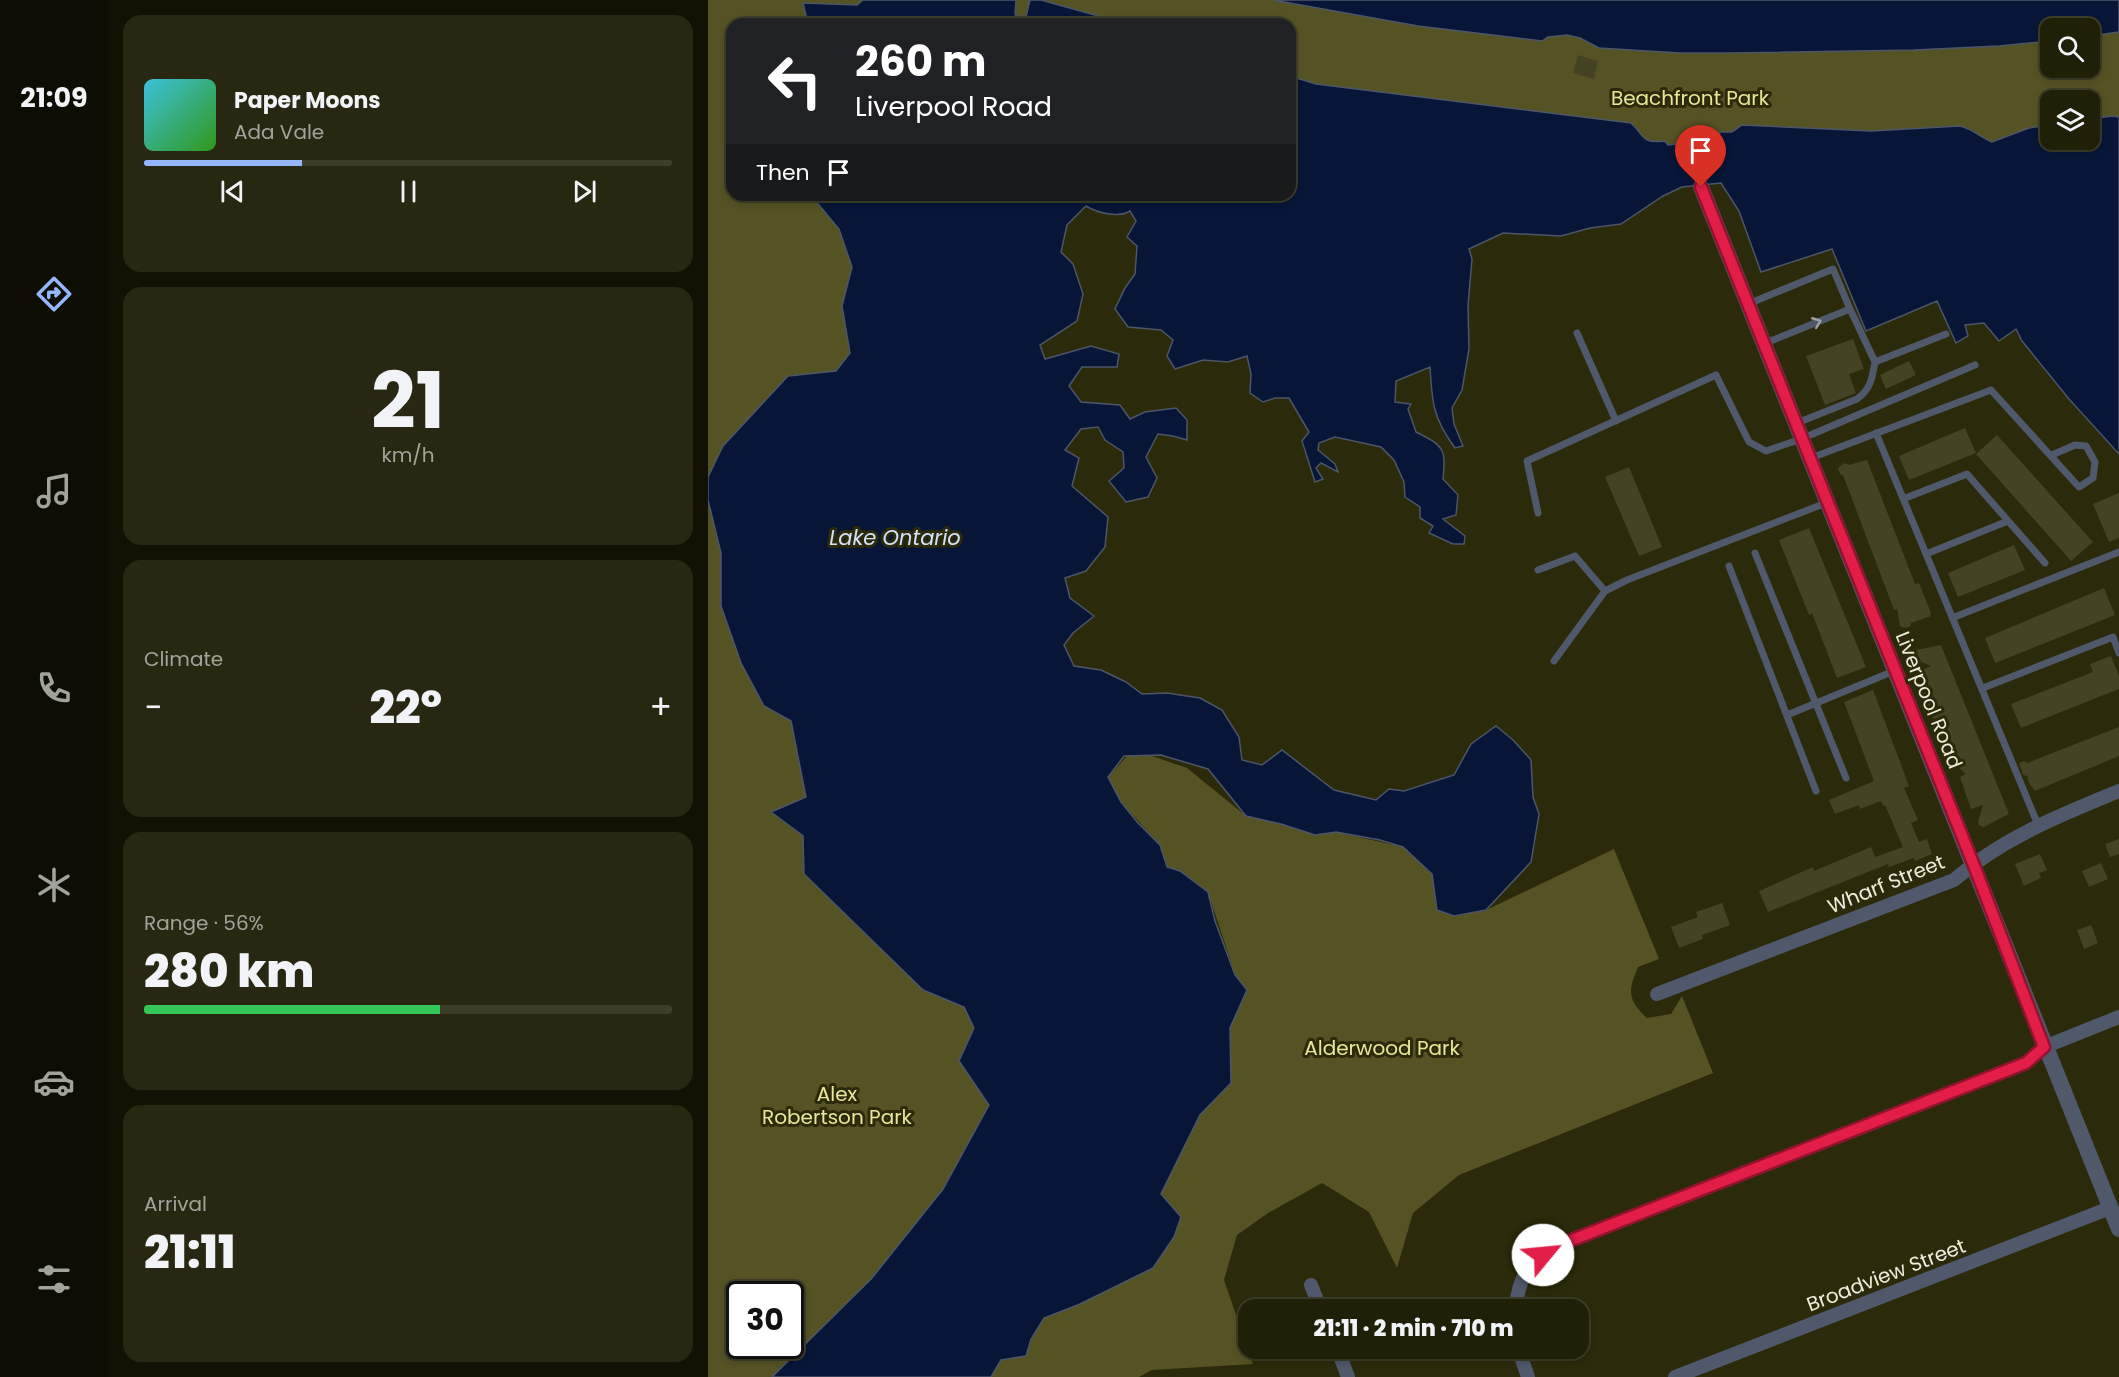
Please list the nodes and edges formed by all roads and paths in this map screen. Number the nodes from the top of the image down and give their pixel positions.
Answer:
1 (1682, 142) dead end
2 (1701, 187) joint
3 (1748, 304) junction
4 (1850, 309) junction
5 (1577, 333) dead end
6 (1946, 334) dead end
7 (1763, 344) junction
8 (1875, 362) junction
9 (1975, 365) dead end
10 (1616, 421) junction
11 (1798, 432) junction
12 (1876, 433) junction
13 (2052, 455) junction
14 (1809, 458) junction
15 (1903, 499) junction
16 (1827, 503) junction
17 (1538, 513) dead end
18 (2008, 521) junction
19 (2119, 552) edge
20 (1755, 553) dead end
21 (1926, 554) junction
22 (2045, 563) dead end
23 (1729, 566) dead end
24 (1538, 570) dead end
25 (1605, 591) junction
26 (1952, 618) junction
27 (2119, 652) edge
28 (1554, 661) dead end
29 (1894, 671) junction
30 (1983, 688) junction
31 (1817, 703) junction
32 (1787, 715) junction
33 (1846, 778) dead end
34 (1816, 791) dead end
35 (2119, 791) edge
36 (2038, 825) junction
37 (1973, 863) junction
38 (1657, 994) dead end
39 (2119, 1017) edge
40 (2044, 1047) junction
41 (2110, 1208) junction
42 (2119, 1229) edge
43 (1311, 1285) dead end
44 (1317, 1299) edge
45 (1517, 1299) edge
46 (1341, 1359) edge
47 (1522, 1359) edge
48 (1348, 1377) edge
49 (1528, 1377) edge
50 (1676, 1377) edge

1 - 2 lane
2 - 3 street, Liverpool Road
3 - 4 lane
3 - 7 street, Liverpool Road
7 -> 4 lane
4 - 8 lane
5 - 10 lane
6 - 8 lane
7 - 11 street, Liverpool Road
8 - 11 lane
9 - 11 lane
10 - 11 lane
10 - 17 lane
11 - 14 street, Liverpool Road
12 - 13 lane
12 - 14 lane
12 - 15 lane
13 - 13 lane
14 - 16 street, Liverpool Road
15 - 18 lane
15 - 21 lane
16 - 25 lane
16 - 29 street, Liverpool Road
18 - 21 lane
18 - 22 lane
19 - 26 lane
20 - 31 lane
21 - 26 lane
23 - 32 lane
24 - 25 lane
25 - 28 lane
26 - 30 lane
27 - 30 lane
29 - 31 lane
29 - 37 street, Liverpool Road
30 - 36 lane
31 - 32 lane
31 - 33 lane
32 - 34 lane
35 - 36 street, Wharf Street
36 - 37 street, Wharf Street
37 - 38 street, Wharf Street
37 - 40 street, Liverpool Road
39 - 40 street
40 - 41 street, Liverpool Road
40 - 45 street
41 - 42 street, Liverpool Road
41 - 50 street, Broadview Street
43 - 44 street
46 - 48 street
47 - 49 street

